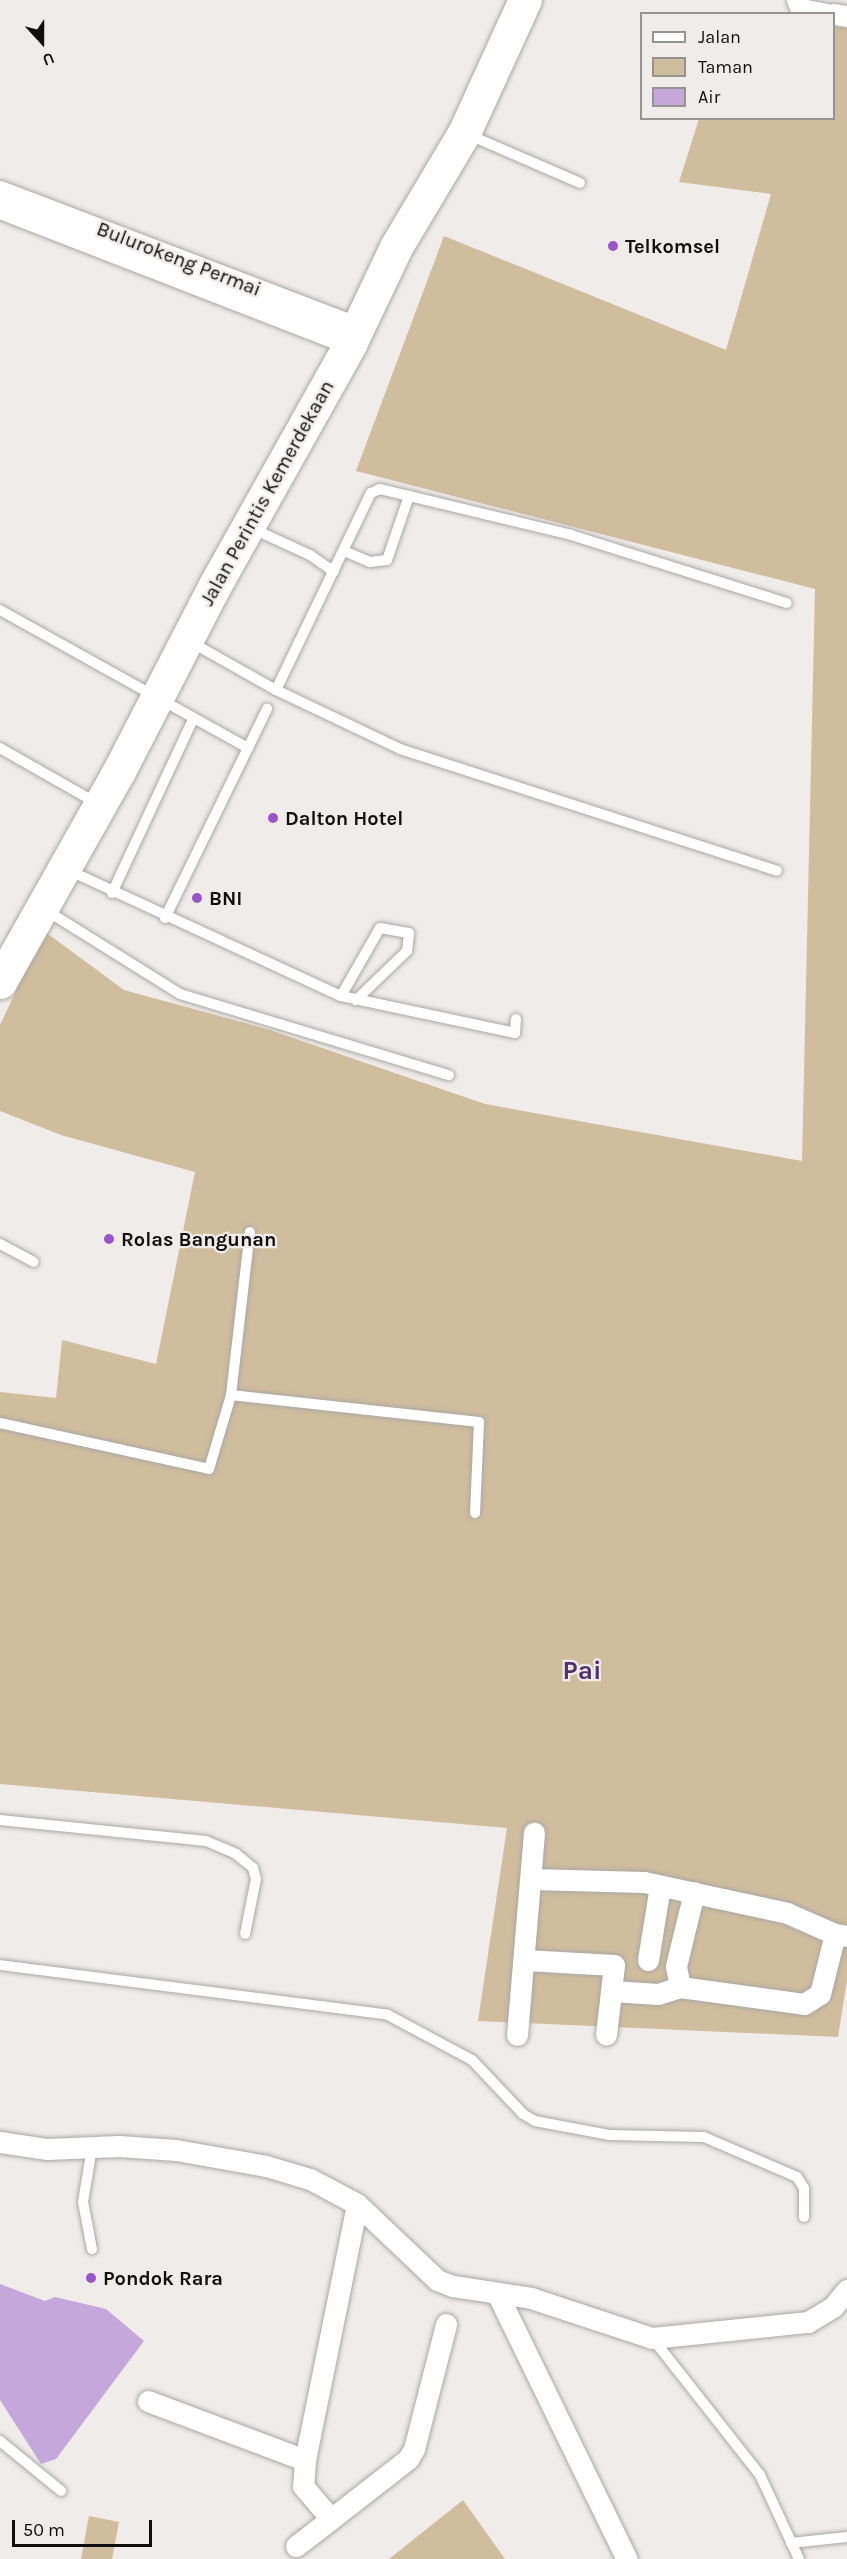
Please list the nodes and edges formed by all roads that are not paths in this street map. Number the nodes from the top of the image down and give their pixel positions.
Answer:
1 (525, 0) edge
2 (797, 0) edge
3 (817, 12) edge
4 (464, 133) junction
5 (580, 183) dead end
6 (0, 191) edge
7 (0, 208) edge
8 (25, 209) junction
9 (354, 335) junction
10 (408, 496) junction
11 (248, 527) junction
12 (344, 551) junction
13 (334, 572) junction
14 (787, 603) dead end
15 (0, 610) edge
16 (186, 640) junction
17 (276, 690) junction
18 (157, 700) junction
19 (267, 710) dead end
20 (193, 719) junction
21 (0, 748) edge
22 (248, 748) junction
23 (100, 805) junction
24 (66, 869) junction
25 (777, 871) dead end
26 (112, 893) junction
27 (40, 907) junction
28 (165, 918) junction
29 (0, 982) edge
30 (341, 996) junction
31 (356, 1000) junction
32 (516, 1019) dead end
33 (449, 1075) dead end
34 (250, 1232) dead end
35 (0, 1244) edge
36 (34, 1262) dead end
37 (231, 1395) junction
38 (0, 1423) edge
39 (475, 1513) dead end
40 (0, 1820) edge
41 (534, 1833) dead end
42 (531, 1879) junction
43 (660, 1886) junction
44 (694, 1892) junction
45 (245, 1934) dead end
46 (841, 1935) edge
47 (525, 1960) junction
48 (648, 1960) junction
49 (0, 1965) edge
50 (614, 1965) junction
51 (676, 1966) junction
52 (680, 1988) junction
53 (612, 1991) junction
54 (517, 2035) dead end
55 (606, 2035) dead end
56 (0, 2142) edge
57 (92, 2148) junction
58 (357, 2204) junction
59 (804, 2217) dead end
60 (92, 2249) dead end
61 (847, 2290) edge
62 (497, 2293) junction
63 (446, 2324) dead end
64 (652, 2338) junction
65 (148, 2401) dead end
66 (0, 2441) edge
67 (304, 2460) junction
68 (62, 2491) dead end
69 (331, 2519) junction
70 (847, 2537) edge
71 (791, 2543) junction
72 (296, 2546) dead end
73 (627, 2559) edge
74 (799, 2559) edge

1 - 4 highway, Jalan Perintis Kemerdekaan
2 - 3 street
4 - 5 lane
4 - 9 highway, Jalan Perintis Kemerdekaan
6 - 8 street, Bulurokeng Permai
7 - 8 street
8 - 9 street, Bulurokeng Permai
9 - 11 highway, Jalan Perintis Kemerdekaan
10 - 12 lane
10 - 12 lane
10 - 14 lane
11 - 13 lane
11 - 16 highway, Jalan Perintis Kemerdekaan
12 - 13 lane
13 - 17 lane
15 - 18 lane
16 - 17 lane
16 - 18 highway, Jalan Perintis Kemerdekaan
17 - 25 lane
18 - 20 lane
18 - 23 highway, Jalan Perintis Kemerdekaan
19 - 22 lane
20 - 22 lane
20 - 26 lane
21 - 23 lane
22 - 28 lane
23 - 24 highway, Jalan Perintis Kemerdekaan
24 - 26 lane
24 - 27 highway, Jalan Perintis Kemerdekaan
26 - 28 lane
27 - 29 highway, Jalan Perintis Kemerdekaan
27 - 33 lane
28 - 30 lane
30 - 31 lane
30 - 31 lane
31 - 32 lane
34 - 37 lane
35 - 36 lane
37 - 38 lane
37 - 39 lane
40 - 45 lane
41 - 42 street
42 - 43 street
42 - 47 street
43 - 44 street
43 - 48 street
44 - 46 street
44 - 51 street
46 - 52 street
47 - 50 street
47 - 54 street
48 - 50 street
48 - 51 street
49 - 59 lane
50 - 53 street
51 - 52 street
52 - 53 street
53 - 55 street
56 - 57 street
57 - 58 street
57 - 60 lane
58 - 62 street
58 - 67 street
61 - 64 street
62 - 64 street
62 - 73 street
63 - 69 street
64 - 71 lane
65 - 67 street
66 - 68 lane
67 - 69 street
69 - 72 street
70 - 71 lane
71 - 74 lane

